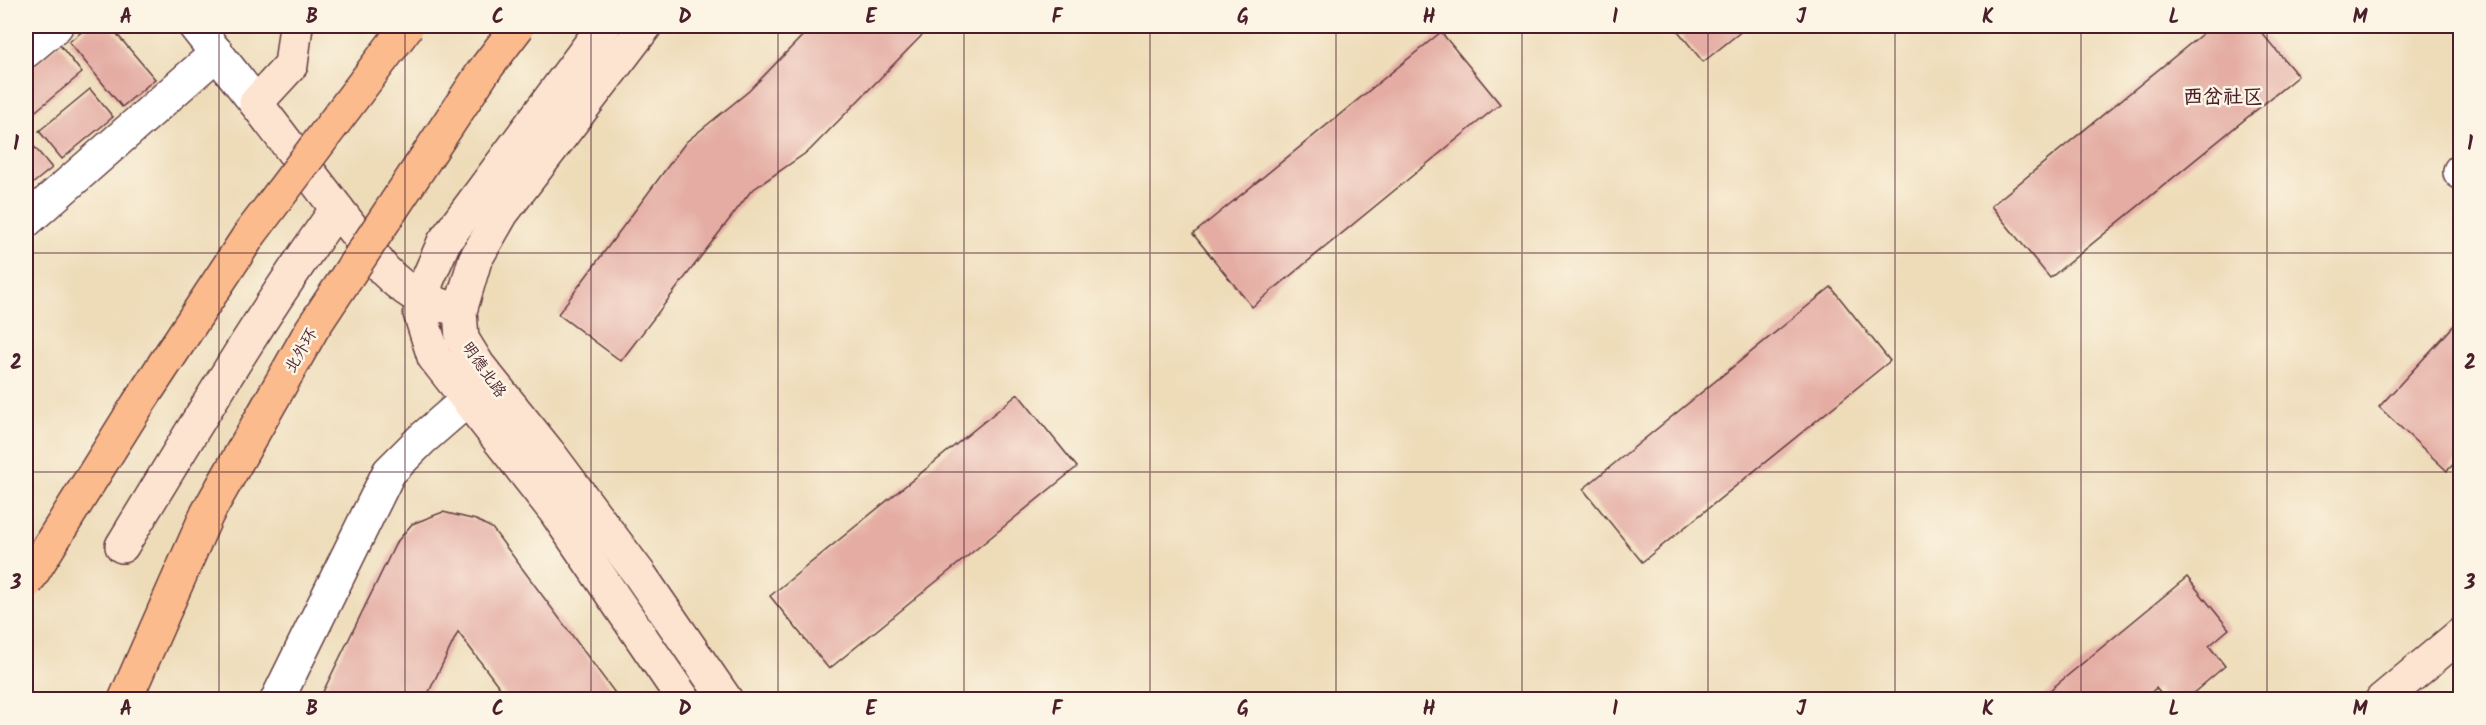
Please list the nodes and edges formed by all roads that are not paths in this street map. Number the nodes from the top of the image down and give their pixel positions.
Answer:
1 (56, 26) edge
2 (195, 26) edge
3 (296, 26) edge
4 (407, 26) edge
5 (518, 26) edge
6 (604, 26) edge
7 (645, 26) edge
8 (26, 51) edge
9 (217, 53) junction
10 (256, 103) junction
11 (337, 209) junction
12 (26, 221) edge
13 (423, 300) junction
14 (460, 311) junction
15 (479, 391) junction
16 (122, 546) dead end
17 (26, 583) edge
18 (2460, 635) edge
19 (705, 669) junction
20 (673, 696) edge
21 (125, 699) edge
22 (277, 699) edge
23 (726, 699) edge
24 (2382, 699) edge

1 - 8 street
2 - 9 street
3 - 10 main road
4 - 17 highway, bridge
5 - 21 highway, 北外环, bridge
6 - 13 main road, 明德北路
7 - 14 main road, 明德北路
9 - 10 street
9 - 12 street
10 - 11 main road
11 - 13 main road
11 - 16 main road
13 - 14 main road
13 - 15 main road, 明德北路
14 - 15 main road, 明德北路
15 - 19 main road, 明德北路
15 - 20 main road, 明德北路
15 - 22 street
18 - 24 main road
19 - 20 street
19 - 23 main road, 明德北路

